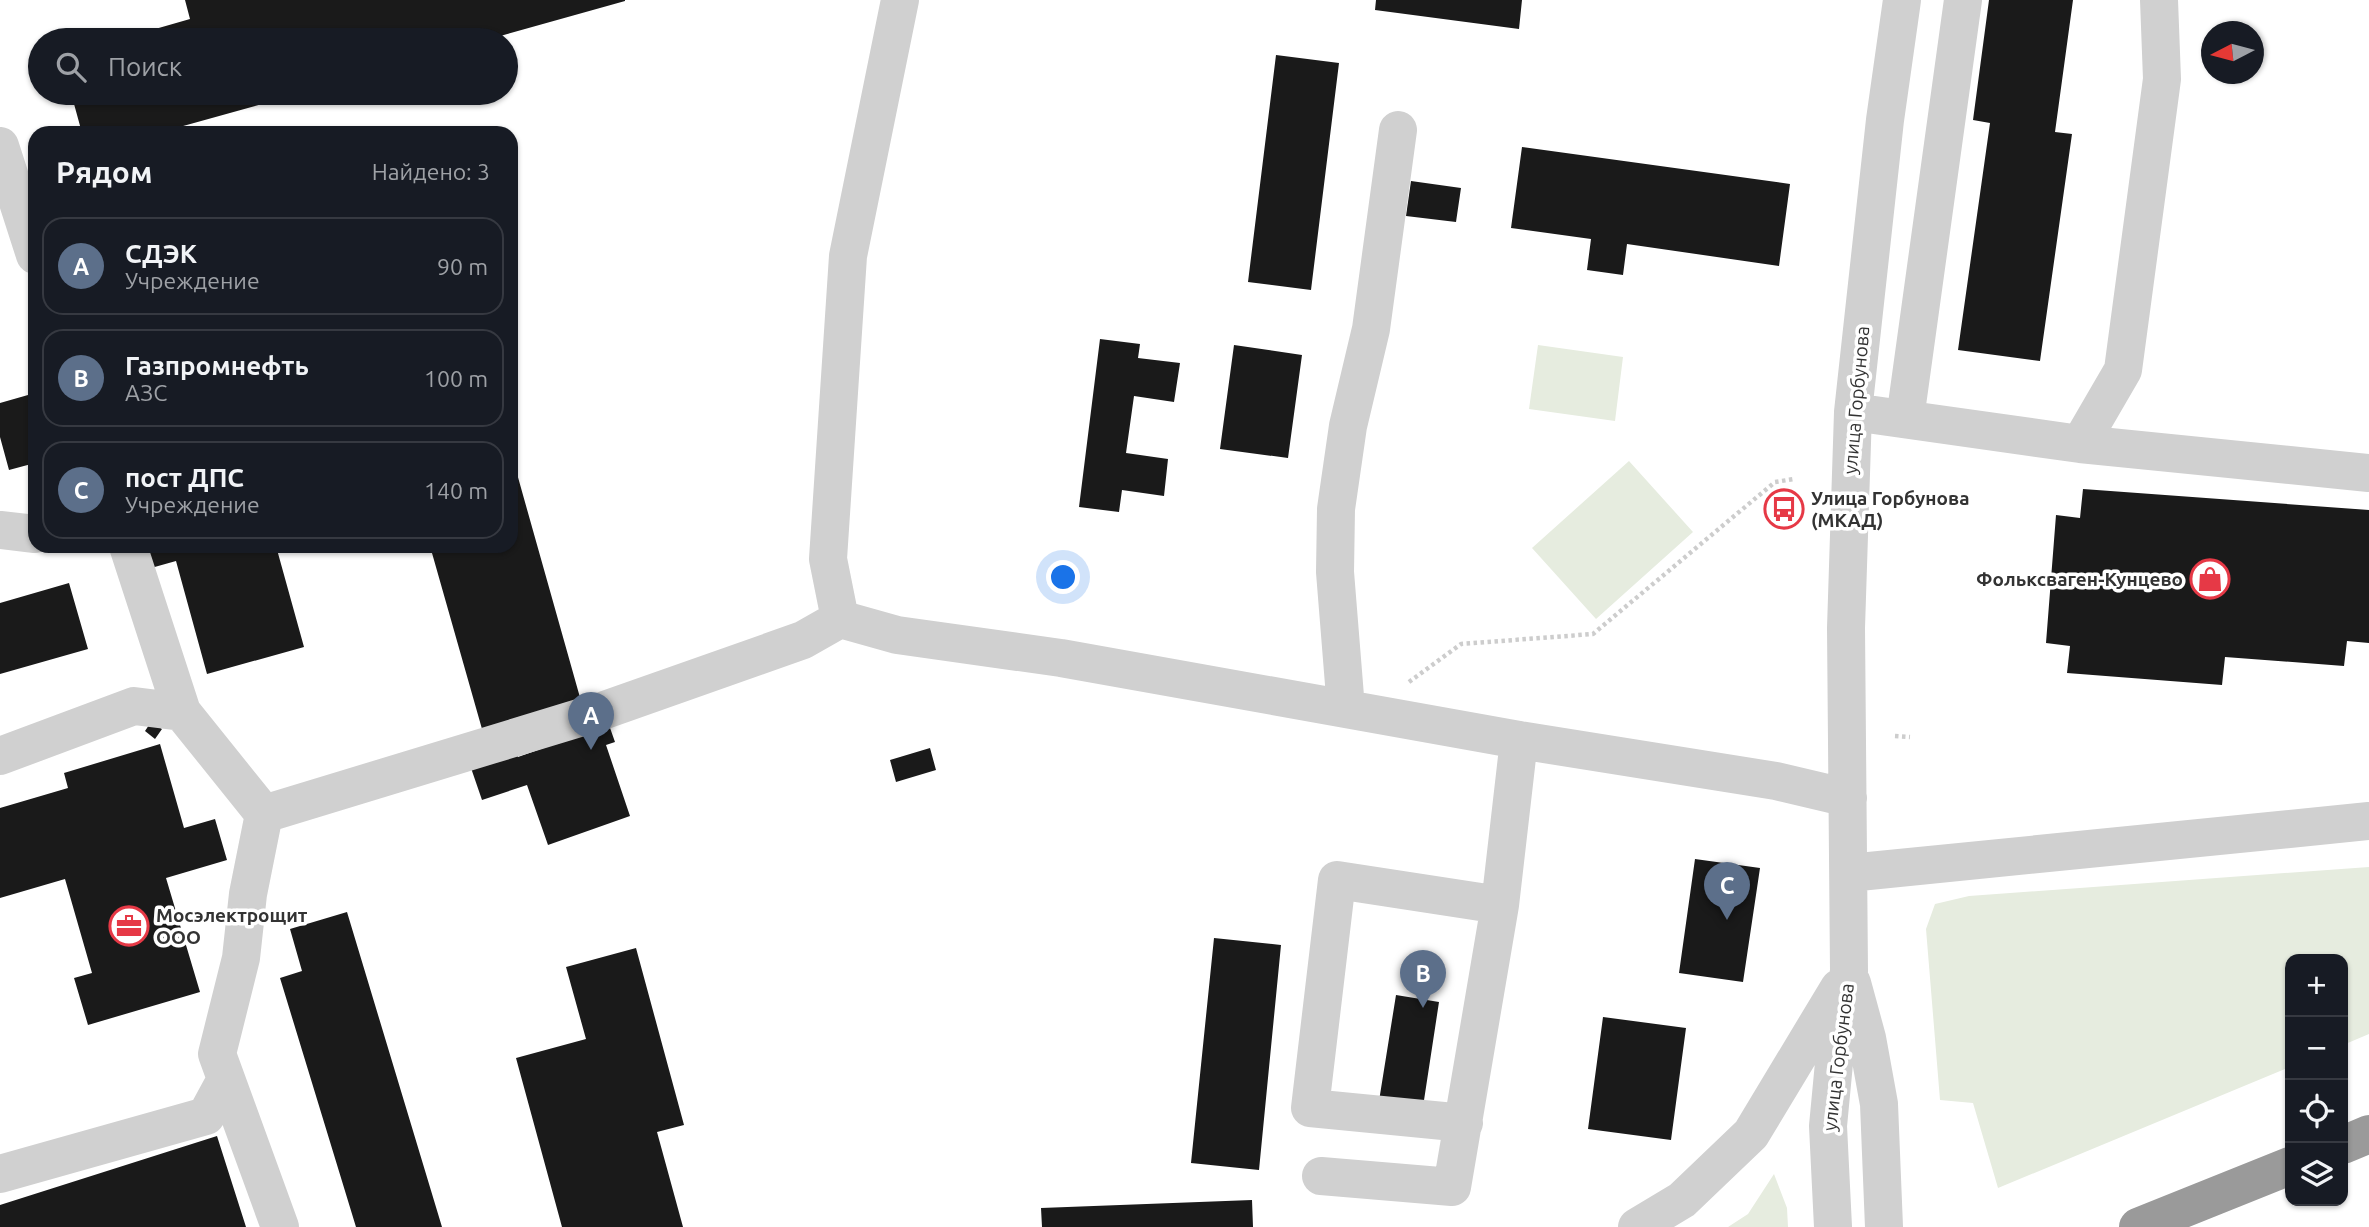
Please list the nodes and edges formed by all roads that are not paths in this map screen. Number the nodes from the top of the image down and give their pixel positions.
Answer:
1 (900, 0) edge
2 (1902, 0) edge
3 (1963, 0) edge
4 (2160, 0) edge
5 (1398, 130) dead end
6 (0, 146) edge
7 (28, 233) edge
8 (1853, 412) junction
9 (1905, 419) junction
10 (2080, 444) junction
11 (2369, 473) edge
12 (0, 530) edge
13 (28, 533) edge
14 (108, 553) edge
15 (130, 553) edge
16 (839, 620) junction
17 (1346, 709) junction
18 (182, 712) junction
19 (1519, 740) junction
20 (0, 756) edge
21 (1847, 798) junction
22 (264, 814) junction
23 (2369, 821) edge
24 (1849, 873) junction
25 (1500, 905) junction
26 (1849, 971) junction
27 (1834, 1063) junction
28 (225, 1081) junction
29 (1781, 1084) junction
30 (1878, 1104) junction
31 (1464, 1123) junction
32 (2369, 1134) edge
33 (2348, 1143) edge
34 (2285, 1168) edge
35 (0, 1174) edge
36 (1321, 1176) dead end
37 (280, 1227) edge
38 (1637, 1227) edge
39 (1833, 1227) edge
40 (1884, 1227) edge
41 (2138, 1227) edge

1 - 16 street
2 - 8 street, улица Горбунова
3 - 9 street
4 - 10 street
5 - 17 street
6 - 7 street
8 - 9 street
8 - 21 street, улица Горбунова
9 - 10 street
10 - 11 street
12 - 13 street
14 - 18 street
15 - 18 street
16 - 17 street
16 - 22 street
17 - 19 street
18 - 20 street
18 - 22 street
19 - 21 street
19 - 25 street
21 - 24 street, улица Горбунова
22 - 28 street
23 - 24 street
24 - 26 street, улица Горбунова
25 - 31 street
25 - 31 street
26 - 27 street, улица Горбунова
26 - 29 street
26 - 30 street, улица Горбунова
27 - 29 street
27 - 30 street
27 - 39 street, улица Горбунова
28 - 35 street
28 - 37 street
29 - 38 street
30 - 40 street, улица Горбунова
31 - 36 street
32 - 33 highway
34 - 41 highway

